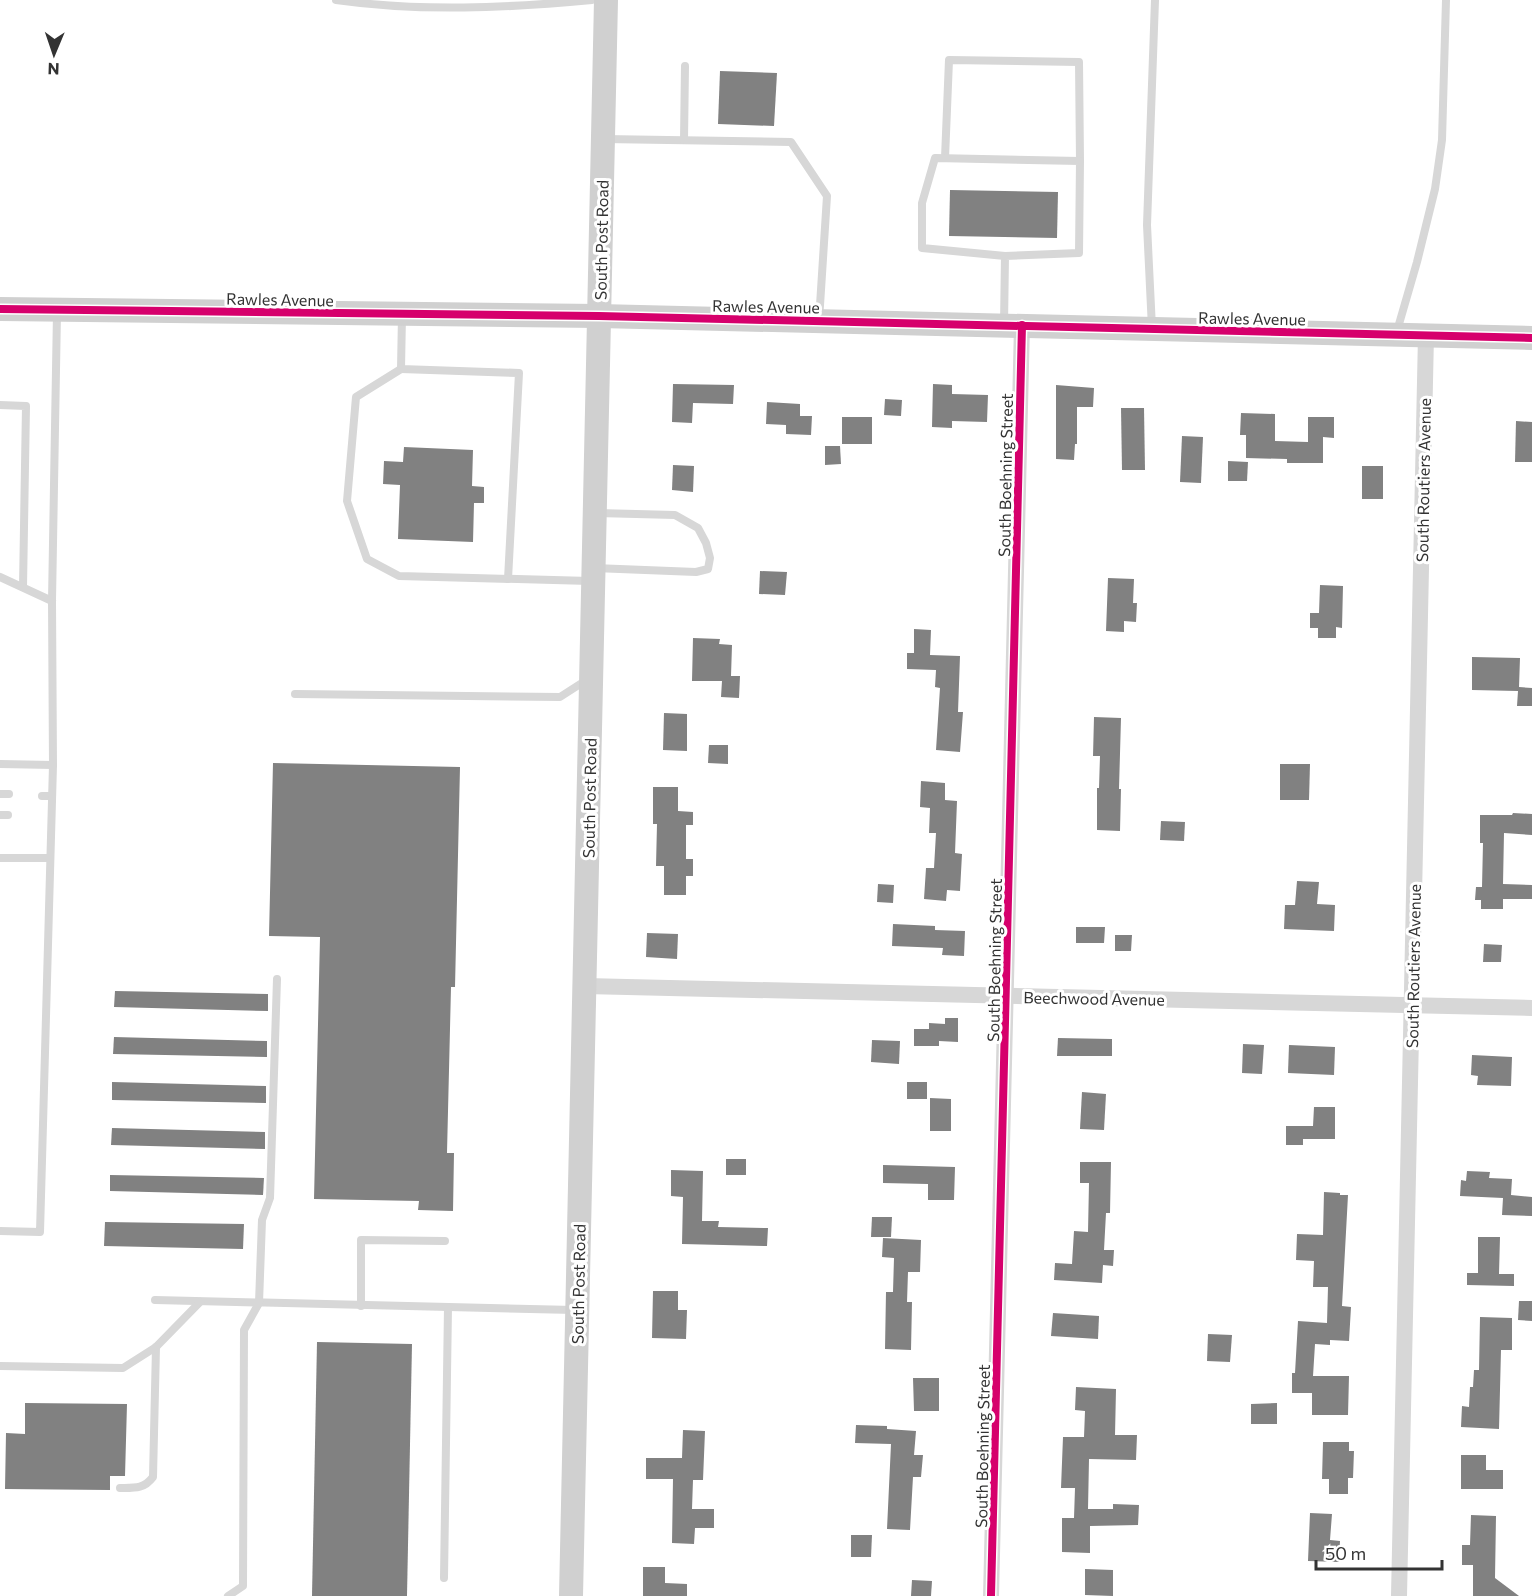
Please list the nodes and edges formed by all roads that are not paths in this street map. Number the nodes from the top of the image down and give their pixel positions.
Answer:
1 (336, 0) edge
2 (592, 0) edge
3 (606, 0) edge
4 (1155, 0) edge
5 (1446, 0) edge
6 (685, 66) dead end
7 (603, 139) junction
8 (684, 140) junction
9 (945, 158) junction
10 (1080, 161) junction
11 (1005, 256) junction
12 (0, 309) edge
13 (57, 310) junction
14 (402, 314) junction
15 (599, 316) junction
16 (819, 321) junction
17 (1013, 325) junction
18 (1152, 329) junction
19 (1396, 335) junction
20 (1426, 335) junction
21 (1532, 338) edge
22 (401, 369) junction
23 (0, 405) edge
24 (595, 513) junction
25 (593, 574) junction
26 (0, 577) edge
27 (508, 579) junction
28 (23, 587) junction
29 (52, 601) junction
30 (591, 677) junction
31 (295, 694) dead end
32 (0, 764) edge
33 (53, 765) junction
34 (0, 858) edge
35 (49, 858) junction
36 (278, 979) dead end
37 (585, 986) junction
38 (1006, 996) junction
39 (1413, 1005) junction
40 (1532, 1008) edge
41 (0, 1231) edge
42 (445, 1241) dead end
43 (155, 1300) dead end
44 (200, 1302) junction
45 (260, 1303) junction
46 (361, 1305) junction
47 (448, 1307) junction
48 (578, 1311) junction
49 (156, 1347) junction
50 (0, 1366) edge
51 (120, 1488) dead end
52 (444, 1578) dead end
53 (228, 1596) edge
54 (571, 1596) edge
55 (991, 1596) edge
56 (1399, 1596) edge

1 - 2 lane
3 - 7 main road, South Post Road
4 - 18 lane
5 - 19 lane
6 - 8 lane
7 - 8 lane
7 - 15 main road, South Post Road
8 - 16 lane
9 - 10 lane
9 - 10 lane
9 - 11 lane
10 - 11 lane
11 - 17 lane
12 - 13 main road, Rawles Avenue
13 - 14 main road, Rawles Avenue
13 - 29 lane
14 - 15 main road, Rawles Avenue
14 - 22 lane
15 - 16 main road, Rawles Avenue
15 - 24 main road, South Post Road
16 - 17 main road, Rawles Avenue
17 - 18 main road, Rawles Avenue
17 - 38 street, South Boehning Street
18 - 19 main road, Rawles Avenue
19 - 20 main road, Rawles Avenue
20 - 21 main road, Rawles Avenue
20 - 39 street, South Routiers Avenue
22 - 27 lane
22 - 27 lane
23 - 28 lane
24 - 25 main road, South Post Road
24 - 25 lane
25 - 27 lane
25 - 30 main road, South Post Road
26 - 28 lane
28 - 29 lane
29 - 33 lane
30 - 31 lane
30 - 37 main road, South Post Road
32 - 33 lane
33 - 35 lane
34 - 35 lane
35 - 41 lane
36 - 45 lane
37 - 38 street, Beechwood Avenue
37 - 48 main road, South Post Road
38 - 39 street, Beechwood Avenue
38 - 55 street, South Boehning Street
39 - 40 street, Beechwood Avenue
39 - 56 street, South Routiers Avenue
42 - 46 lane
43 - 44 lane
44 - 45 lane
44 - 49 lane
45 - 46 lane
45 - 53 lane
46 - 47 lane
47 - 48 lane
47 - 52 lane
48 - 54 main road, South Post Road
49 - 50 lane
49 - 51 lane

